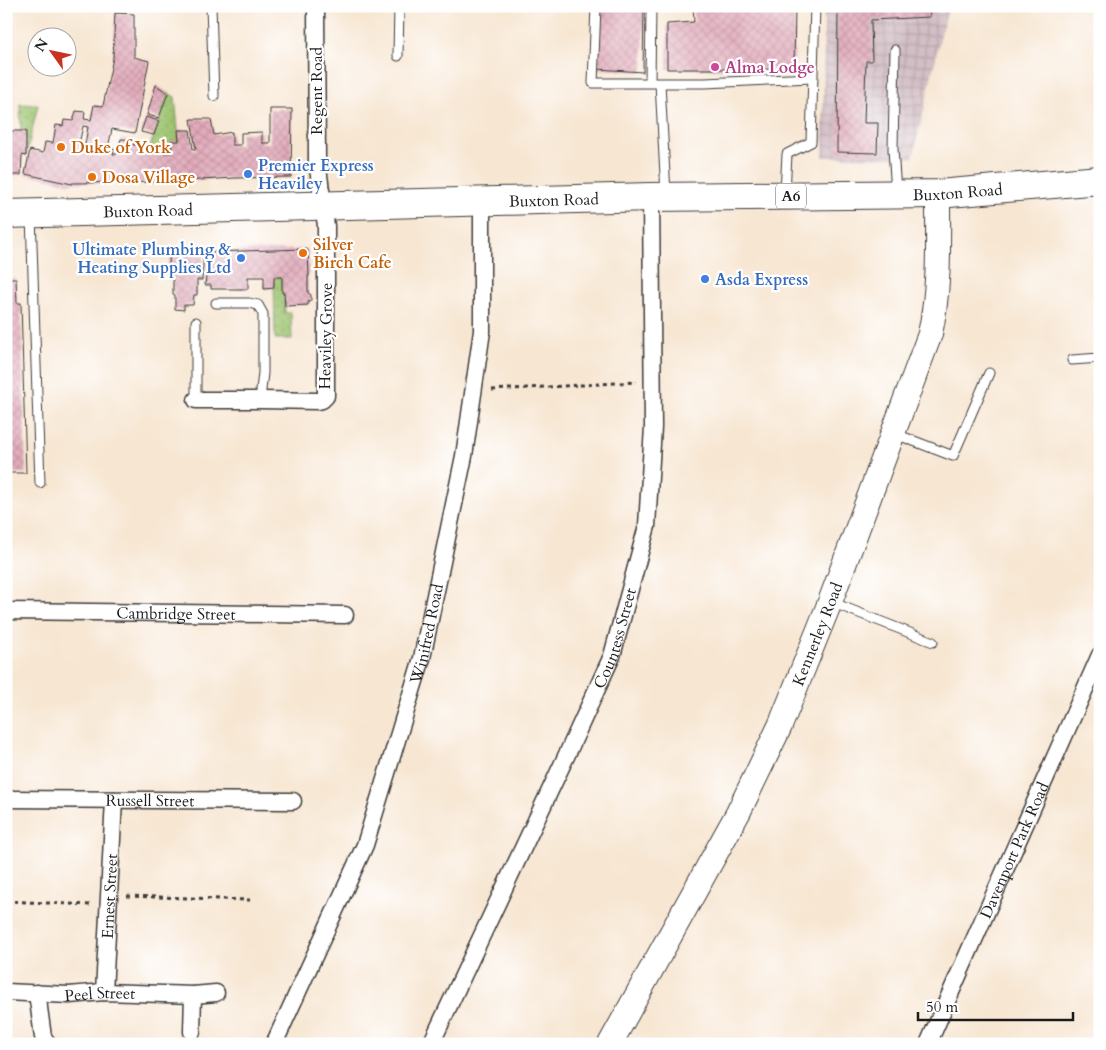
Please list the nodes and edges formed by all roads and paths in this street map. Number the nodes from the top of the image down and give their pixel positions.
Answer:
1 (211, 6) edge
2 (316, 6) edge
3 (399, 6) edge
4 (596, 6) edge
5 (651, 6) edge
6 (815, 6) edge
7 (895, 50) dead end
8 (398, 56) dead end
9 (812, 78) junction
10 (650, 83) junction
11 (660, 83) junction
12 (214, 96) dead end
13 (1100, 180) edge
14 (938, 194) junction
15 (896, 195) junction
16 (785, 196) junction
17 (659, 197) junction
18 (482, 201) junction
19 (323, 206) junction
20 (19, 213) edge
21 (216, 303) dead end
22 (196, 322) dead end
23 (1100, 358) edge
24 (1072, 360) dead end
25 (989, 372) dead end
26 (654, 381) junction
27 (474, 390) junction
28 (196, 400) joint
29 (261, 400) junction
30 (893, 433) junction
31 (40, 482) dead end
32 (830, 602) junction
33 (6, 612) edge
34 (345, 615) dead end
35 (933, 642) dead end
36 (1100, 655) edge
37 (6, 799) edge
38 (114, 800) junction
39 (293, 801) dead end
40 (109, 900) junction
41 (250, 900) dead end
42 (6, 901) edge
43 (6, 992) edge
44 (104, 992) junction
45 (37, 993) junction
46 (216, 993) dead end
47 (193, 995) junction
48 (192, 1032) dead end
49 (48, 1044) edge
50 (274, 1044) edge
51 (431, 1044) edge
52 (610, 1044) edge
53 (928, 1044) edge

1 - 12 lane
2 - 19 street, Regent Road
3 - 8 lane
4 - 10 lane
5 - 10 lane
6 - 9 lane
7 - 15 lane
9 - 11 lane
9 - 16 lane
10 - 11 lane
11 - 17 lane
13 - 14 highway, Buxton Road / A6
14 - 15 highway, Buxton Road / A6
14 - 30 street, Kennerley Road
15 - 16 highway, Buxton Road / A6
16 - 17 highway, Buxton Road / A6
17 - 18 highway, Buxton Road / A6
17 - 26 street, Countess Street
18 - 19 highway, Buxton Road / A6
18 - 27 street, Winifred Road
19 - 20 highway, Buxton Road / A6
19 - 29 street, Heaviley Grove
20 - 31 lane
21 - 29 lane
22 - 28 lane
23 - 24 lane
25 - 30 lane
26 - 27 path
26 - 51 street, Countess Street
27 - 50 street, Winifred Road
28 - 29 street, Heaviley Grove
30 - 32 street, Kennerley Road
32 - 35 lane
32 - 52 street, Kennerley Road
33 - 34 street, Cambridge Street
36 - 53 street, Davenport Park Road
37 - 38 street, Russell Street
38 - 39 street, Russell Street
38 - 40 street, Ernest Street
40 - 41 path
40 - 42 path
40 - 44 street, Ernest Street
43 - 45 street, Peel Street
44 - 45 street, Peel Street
44 - 47 street, Peel Street
45 - 49 street
46 - 47 street, Peel Street
47 - 48 street

